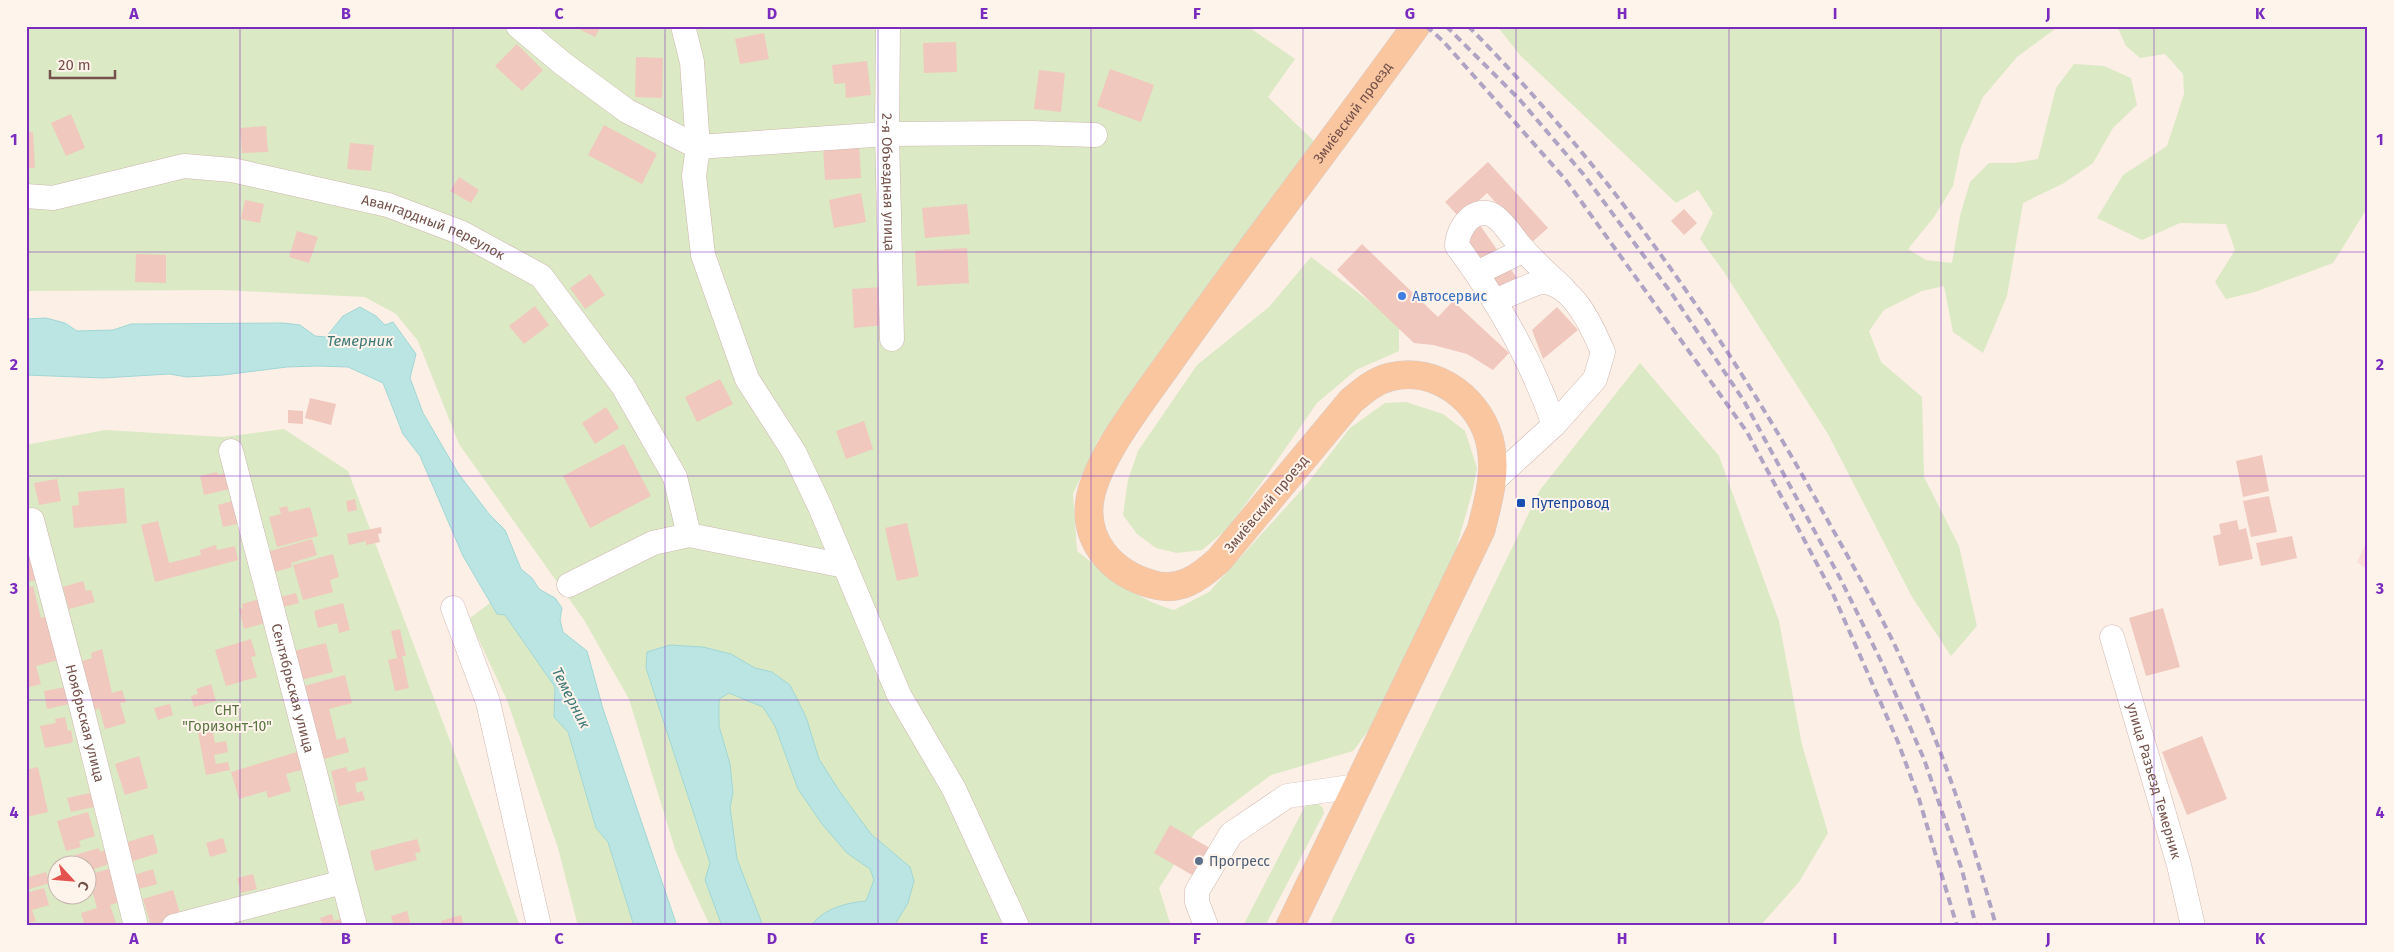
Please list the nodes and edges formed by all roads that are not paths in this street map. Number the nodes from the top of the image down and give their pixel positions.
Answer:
1 (518, 26) edge
2 (683, 26) edge
3 (888, 26) edge
4 (1416, 26) edge
5 (887, 134) junction
6 (1095, 135) dead end
7 (698, 147) junction
8 (26, 196) edge
9 (1524, 250) junction
10 (1477, 273) junction
11 (1564, 289) junction
12 (1495, 301) junction
13 (892, 339) dead end
14 (1554, 425) junction
15 (231, 451) dead end
16 (1494, 480) junction
17 (32, 520) dead end
18 (689, 535) junction
19 (845, 566) junction
20 (569, 585) dead end
21 (453, 608) dead end
22 (2112, 637) dead end
23 (1357, 786) junction
24 (343, 882) junction
25 (136, 926) edge
26 (174, 926) edge
27 (355, 926) edge
28 (539, 926) edge
29 (1017, 926) edge
30 (1206, 926) edge
31 (1290, 926) edge
32 (2193, 926) edge

1 - 7 street
2 - 7 street
3 - 5 street, 2-я Объездная улица
4 - 16 main road, Змиёвский проезд
5 - 6 street
5 - 7 street
5 - 13 street, 2-я Объездная улица
7 - 19 street
8 - 18 street, Авангардный переулок
9 - 10 street
9 - 10 street
9 - 11 street
10 - 12 street
11 - 12 street
11 - 14 street
12 - 14 street
14 - 16 street
15 - 24 street, Сентябрьская улица
16 - 23 main road, Змиёвский проезд
17 - 25 street, Ноябрьская улица
18 - 19 street
18 - 20 street
19 - 29 street
21 - 28 street
22 - 32 street, улица Разъезд Темерник
23 - 30 street
23 - 31 main road, Змиёвский проезд
24 - 26 street
24 - 27 street, Сентябрьская улица

